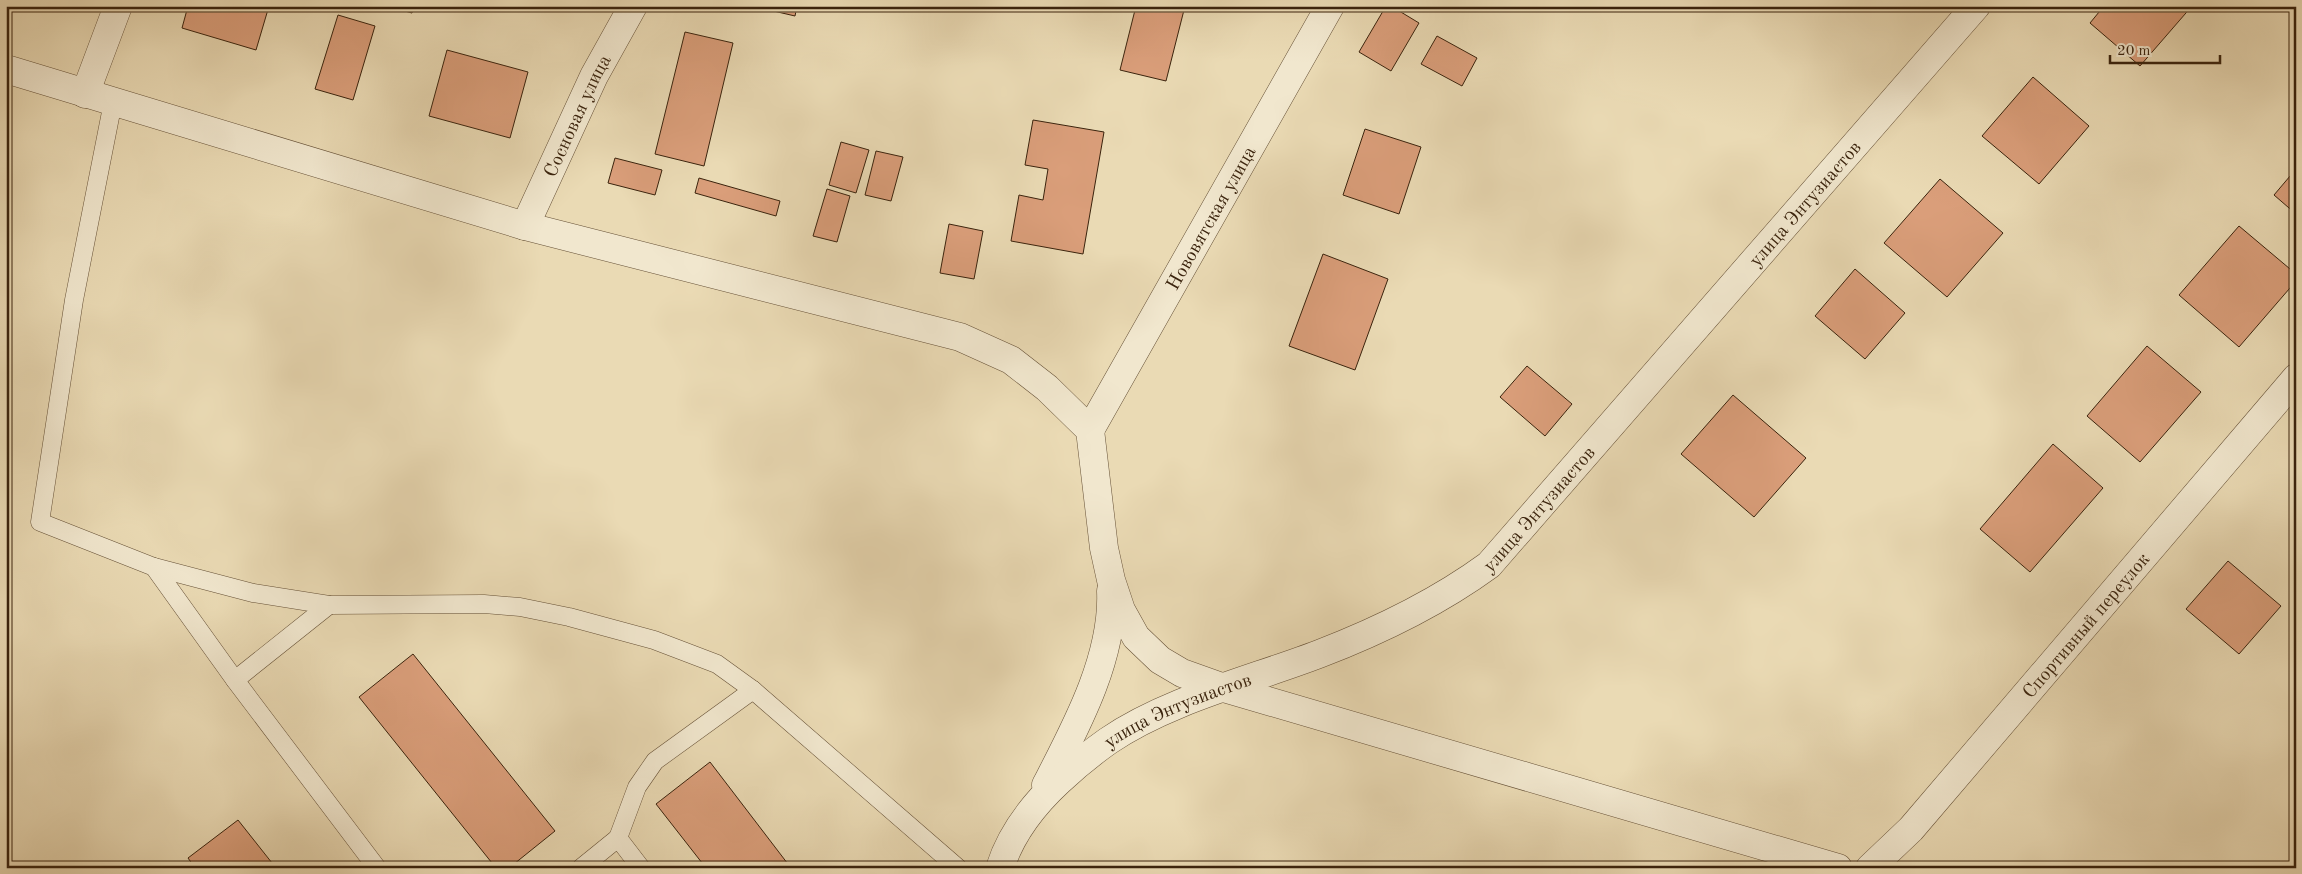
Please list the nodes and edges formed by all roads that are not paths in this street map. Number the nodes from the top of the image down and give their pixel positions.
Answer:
1 (118, 6) edge
2 (633, 6) edge
3 (1330, 6) edge
4 (1976, 6) edge
5 (6, 69) edge
6 (85, 94) junction
7 (113, 102) junction
8 (525, 226) junction
9 (2296, 378) edge
10 (1090, 430) junction
11 (154, 567) junction
12 (1111, 580) junction
13 (329, 604) junction
14 (235, 680) junction
15 (1224, 688) junction
16 (753, 690) junction
17 (1037, 801) junction
18 (618, 838) junction
19 (377, 868) edge
20 (581, 868) edge
21 (641, 868) edge
22 (958, 868) edge
23 (1000, 868) edge
24 (1838, 868) edge
25 (1870, 868) edge

1 - 6 street
2 - 8 street, Сосновая улица
3 - 10 street, Нововятская улица
4 - 15 street, улица Энтузиастов
5 - 6 street
6 - 7 street
7 - 8 street
7 - 11 lane
8 - 10 street
9 - 25 street, Спортивный переулок
10 - 12 street
11 - 13 lane
11 - 14 lane
12 - 15 street
12 - 17 street
13 - 14 lane
13 - 16 lane
14 - 19 lane
15 - 17 street, улица Энтузиастов
15 - 24 street
16 - 18 lane
16 - 22 lane
17 - 23 street, улица Энтузиастов
18 - 20 lane
18 - 21 lane

